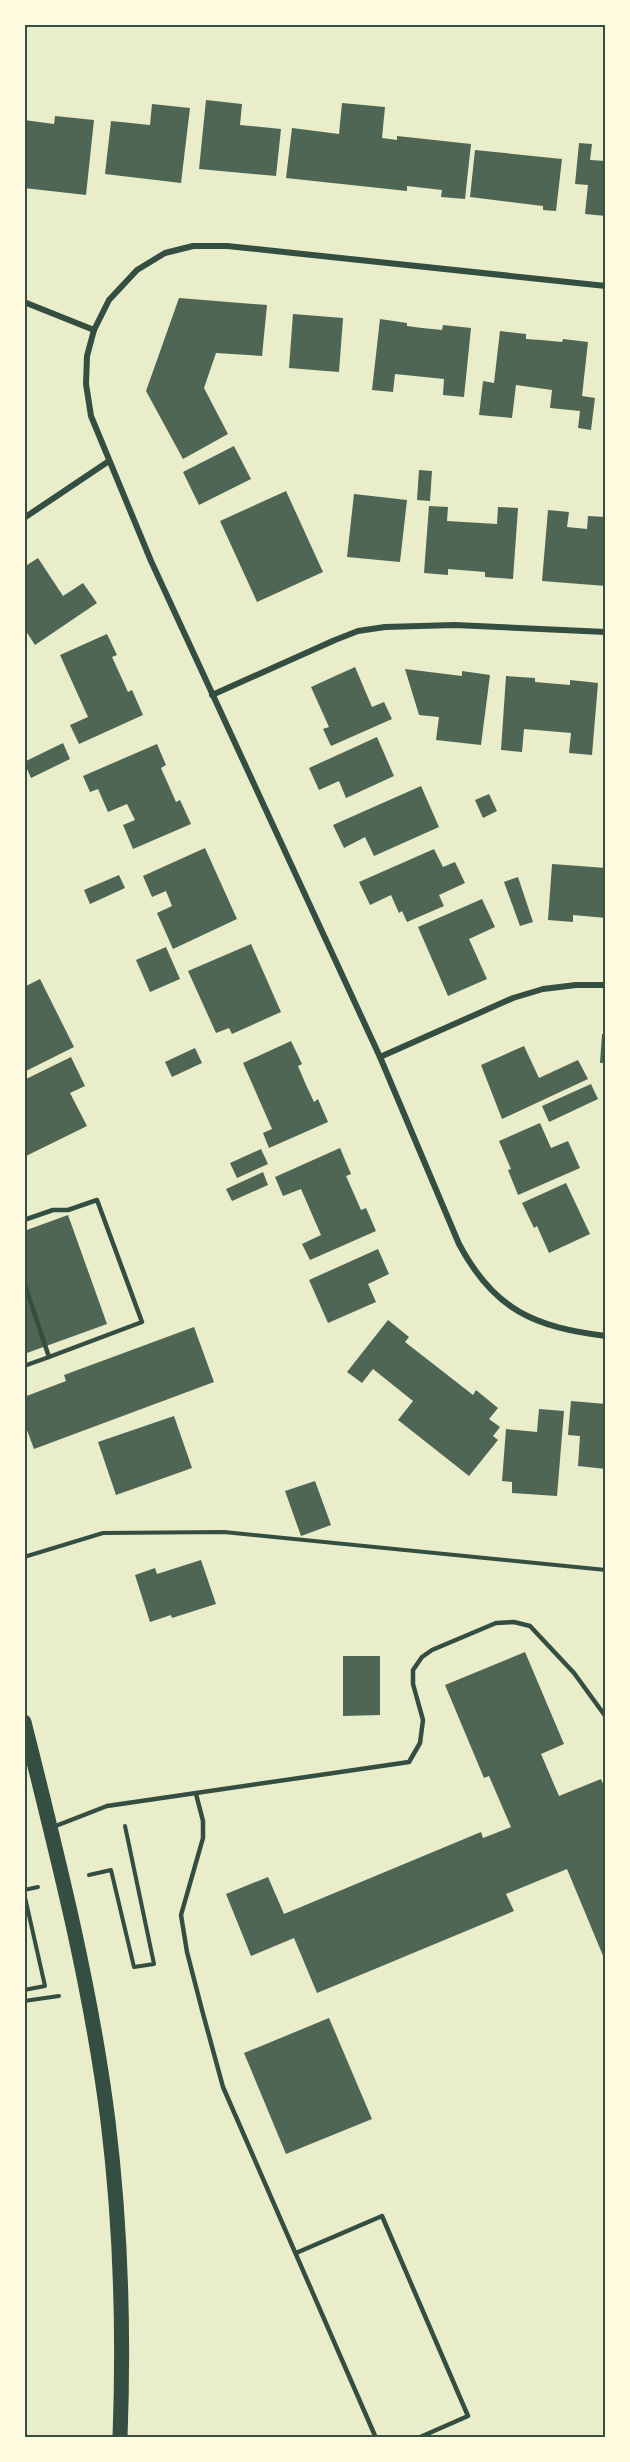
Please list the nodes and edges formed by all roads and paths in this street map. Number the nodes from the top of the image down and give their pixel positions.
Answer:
1 (606, 286) edge
2 (24, 302) edge
3 (94, 330) junction
4 (109, 460) junction
5 (24, 518) edge
6 (606, 632) edge
7 (213, 695) junction
8 (606, 985) edge
9 (380, 1057) junction
10 (24, 1220) edge
11 (24, 1282) edge
12 (606, 1336) edge
13 (49, 1357) junction
14 (24, 1366) edge
15 (24, 1557) edge
16 (606, 1570) edge
17 (606, 1717) edge
18 (24, 1722) edge
19 (196, 1794) junction
20 (120, 1804) junction
21 (50, 1828) junction
22 (111, 1870) dead end
23 (24, 1893) edge
24 (24, 1990) edge
25 (86, 1991) junction
26 (24, 2001) edge
27 (296, 2253) junction
28 (120, 2438) edge
29 (376, 2438) edge
30 (418, 2438) edge

1 - 3 street
2 - 3 street
3 - 4 street
4 - 5 street
4 - 7 street
6 - 7 street
7 - 9 street
8 - 9 street
9 - 12 street
10 - 13 lane
11 - 13 lane
13 - 14 lane
15 - 16 path
17 - 19 lane
18 - 21 main road
19 - 20 lane
19 - 27 lane
20 - 21 lane
20 - 22 path
21 - 25 main road
23 - 24 path
25 - 26 path
25 - 28 main road
27 - 29 lane
27 - 30 lane

